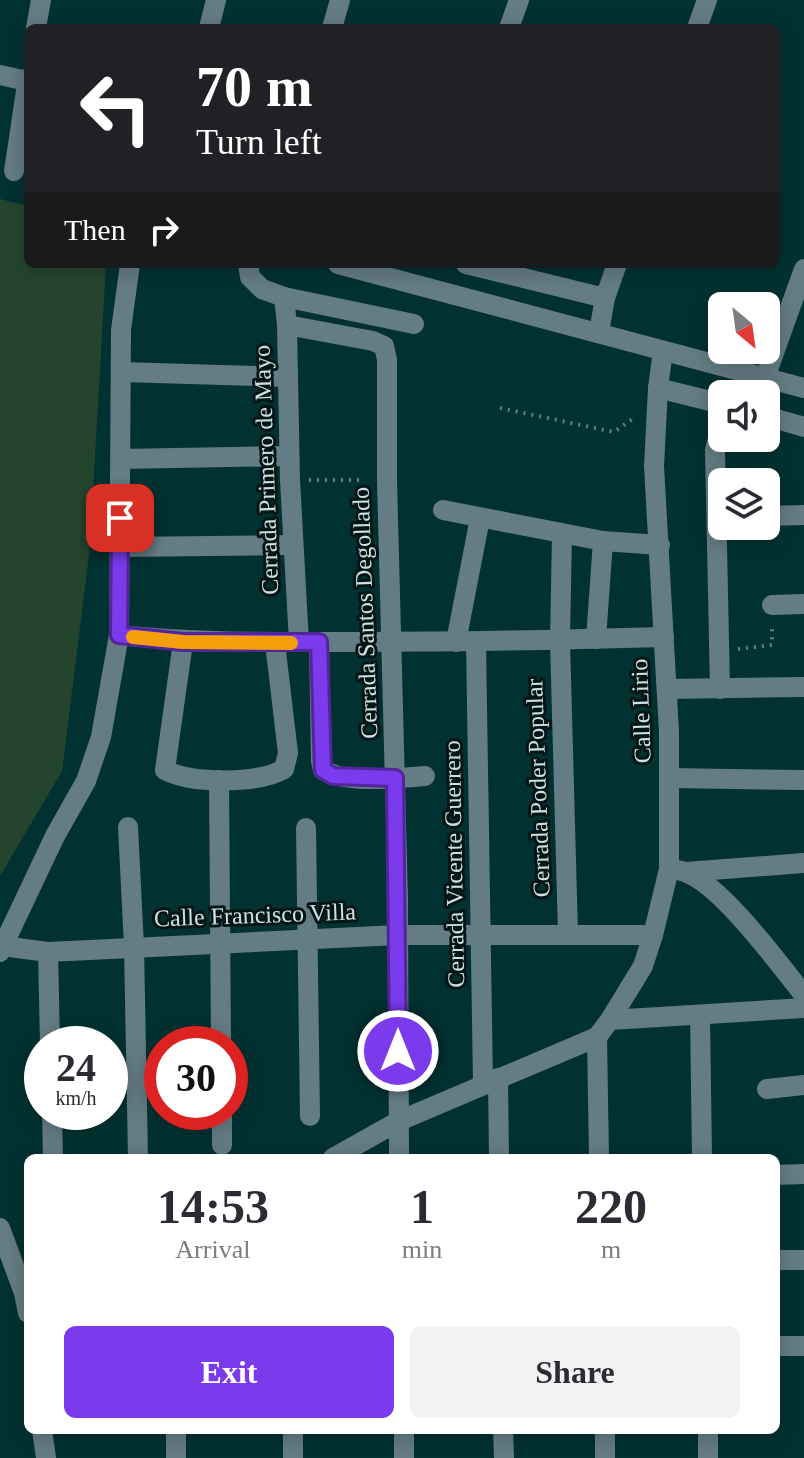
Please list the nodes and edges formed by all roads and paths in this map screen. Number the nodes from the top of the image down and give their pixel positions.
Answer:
1 (41, 0) edge
2 (216, 0) edge
3 (340, 0) edge
4 (519, 0) edge
5 (707, 0) edge
6 (37, 24) edge
7 (210, 24) edge
8 (333, 24) edge
9 (510, 24) edge
10 (698, 24) edge
11 (0, 75) edge
12 (24, 79) edge
13 (24, 106) edge
14 (14, 171) edge
15 (129, 268) edge
16 (249, 268) edge
17 (371, 268) edge
18 (482, 268) edge
19 (616, 268) edge
20 (804, 269) edge
21 (421, 274) edge
22 (284, 297) junction
23 (605, 298) junction
24 (414, 324) dead end
25 (287, 325) junction
26 (599, 332) junction
27 (663, 351) junction
28 (121, 372) junction
29 (286, 377) junction
30 (765, 378) junction
31 (658, 388) junction
32 (804, 388) edge
33 (708, 400) edge
34 (500, 408) dead end
35 (780, 420) edge
36 (804, 427) edge
37 (715, 452) edge
38 (289, 456) junction
39 (121, 459) junction
40 (290, 480) junction
41 (387, 480) junction
42 (443, 510) dead end
43 (804, 515) edge
44 (780, 516) edge
45 (480, 518) junction
46 (562, 534) junction
47 (603, 541) junction
48 (293, 545) junction
49 (660, 545) junction
50 (120, 547) junction
51 (804, 604) edge
52 (772, 605) joint
53 (119, 635) junction
54 (664, 637) junction
55 (596, 639) junction
56 (560, 641) junction
57 (183, 642) junction
58 (309, 642) junction
59 (392, 642) junction
60 (466, 642) junction
61 (275, 643) junction
62 (720, 651) junction
63 (804, 687) edge
64 (667, 689) junction
65 (720, 689) junction
66 (425, 776) dead end
67 (395, 778) junction
68 (669, 778) junction
69 (219, 780) junction
70 (804, 780) edge
71 (128, 827) dead end
72 (306, 828) dead end
73 (804, 863) edge
74 (678, 871) junction
75 (482, 933) junction
76 (568, 934) junction
77 (398, 935) junction
78 (653, 935) junction
79 (308, 941) junction
80 (219, 945) junction
81 (134, 946) junction
82 (1, 949) edge
83 (48, 952) junction
84 (804, 995) edge
85 (804, 1008) edge
86 (700, 1015) junction
87 (610, 1020) junction
88 (50, 1026) edge
89 (221, 1026) edge
90 (597, 1037) junction
91 (490, 1081) junction
92 (804, 1085) edge
93 (767, 1089) dead end
94 (310, 1116) dead end
95 (399, 1121) junction
96 (52, 1130) edge
97 (222, 1130) edge
98 (222, 1145) dead end
99 (53, 1154) edge
100 (138, 1154) edge
101 (340, 1154) edge
102 (399, 1154) edge
103 (499, 1154) edge
104 (599, 1154) edge
105 (702, 1154) edge
106 (804, 1174) edge
107 (780, 1175) edge
108 (0, 1228) edge
109 (780, 1260) edge
110 (804, 1260) edge
111 (23, 1274) edge
112 (780, 1346) edge
113 (804, 1346) edge
114 (43, 1434) edge
115 (176, 1434) edge
116 (293, 1434) edge
117 (404, 1434) edge
118 (503, 1434) edge
119 (605, 1434) edge
120 (708, 1434) edge
121 (46, 1458) edge
122 (176, 1458) edge
123 (293, 1458) edge
124 (404, 1458) edge
125 (504, 1458) edge
126 (605, 1458) edge
127 (708, 1458) edge

1 - 6 street
2 - 7 street
3 - 8 street
4 - 9 street
5 - 10 street
11 - 12 street
13 - 14 street
15 - 28 street
16 - 22 street
17 - 21 street
18 - 23 street
19 - 23 street
20 - 30 street
21 - 26 street
22 - 24 street
22 - 25 street, Cerrada Primero de Mayo
23 - 26 street
25 - 29 street, Cerrada Primero de Mayo
25 - 41 street, Cerrada Santos Degollado
26 - 27 street
27 - 30 street
27 - 31 street, Calle Lirio
28 - 29 street
28 - 39 street
29 - 38 street, Cerrada Primero de Mayo
30 - 32 street
31 - 33 street
31 - 34 path
31 - 49 street, Calle Lirio
35 - 36 street
37 - 62 street
38 - 39 street
38 - 40 street, Cerrada Primero de Mayo
39 - 50 street
40 - 41 path
40 - 48 street, Cerrada Primero de Mayo
41 - 59 street, Cerrada Santos Degollado
42 - 45 street
43 - 44 street
45 - 46 street
45 - 60 street, Cerrada Vicente Guerrero
46 - 47 street
46 - 56 street, Cerrada Poder Popular
47 - 49 street
47 - 55 street
48 - 50 street
48 - 58 street, Cerrada Primero de Mayo
49 - 54 street, Calle Lirio
50 - 53 street
51 - 52 street
52 - 62 path
53 - 57 street
53 - 82 street
54 - 55 street
54 - 64 street, Calle Lirio
55 - 56 street
56 - 60 street
56 - 76 street, Cerrada Poder Popular
57 - 61 street
57 - 69 street
58 - 59 street
58 - 61 street
58 - 67 street, Cerrada Primero de Mayo
59 - 60 street
59 - 67 street, Cerrada Santos Degollado
60 - 75 street, Cerrada Vicente Guerrero
61 - 69 street
62 - 65 street
63 - 65 street
64 - 65 street
64 - 68 street, Calle Lirio
66 - 67 street
67 - 77 street, Cerrada Santos Degollado
68 - 70 street
68 - 74 street, Calle Lirio
69 - 80 street
71 - 81 street
72 - 79 street
73 - 74 street
74 - 78 street, Calle Lirio
74 - 84 street
75 - 76 street, Calle Francisco Villa
75 - 77 street, Calle Francisco Villa
75 - 91 street, Cerrada Vicente Guerrero
76 - 78 street, Calle Francisco Villa
77 - 79 street, Calle Francisco Villa
77 - 95 street, Cerrada Santos Degollado
78 - 87 street, Calle Lirio
79 - 80 street, Calle Francisco Villa
79 - 94 street
80 - 81 street, Calle Francisco Villa
80 - 89 street
81 - 83 street, Calle Francisco Villa
81 - 100 street
82 - 83 street, Calle Francisco Villa
83 - 88 street
85 - 86 street
86 - 87 street
86 - 105 street
87 - 90 street, Calle Lirio
90 - 91 street
90 - 104 street
91 - 95 street
91 - 103 street, Cerrada Vicente Guerrero
92 - 93 street
95 - 101 street
95 - 102 street, Cerrada Santos Degollado
96 - 99 street
97 - 98 street
106 - 107 street
108 - 111 street
109 - 110 street
112 - 113 street
114 - 121 street
115 - 122 street
116 - 123 street
117 - 124 street
118 - 125 street
119 - 126 street
120 - 127 street

